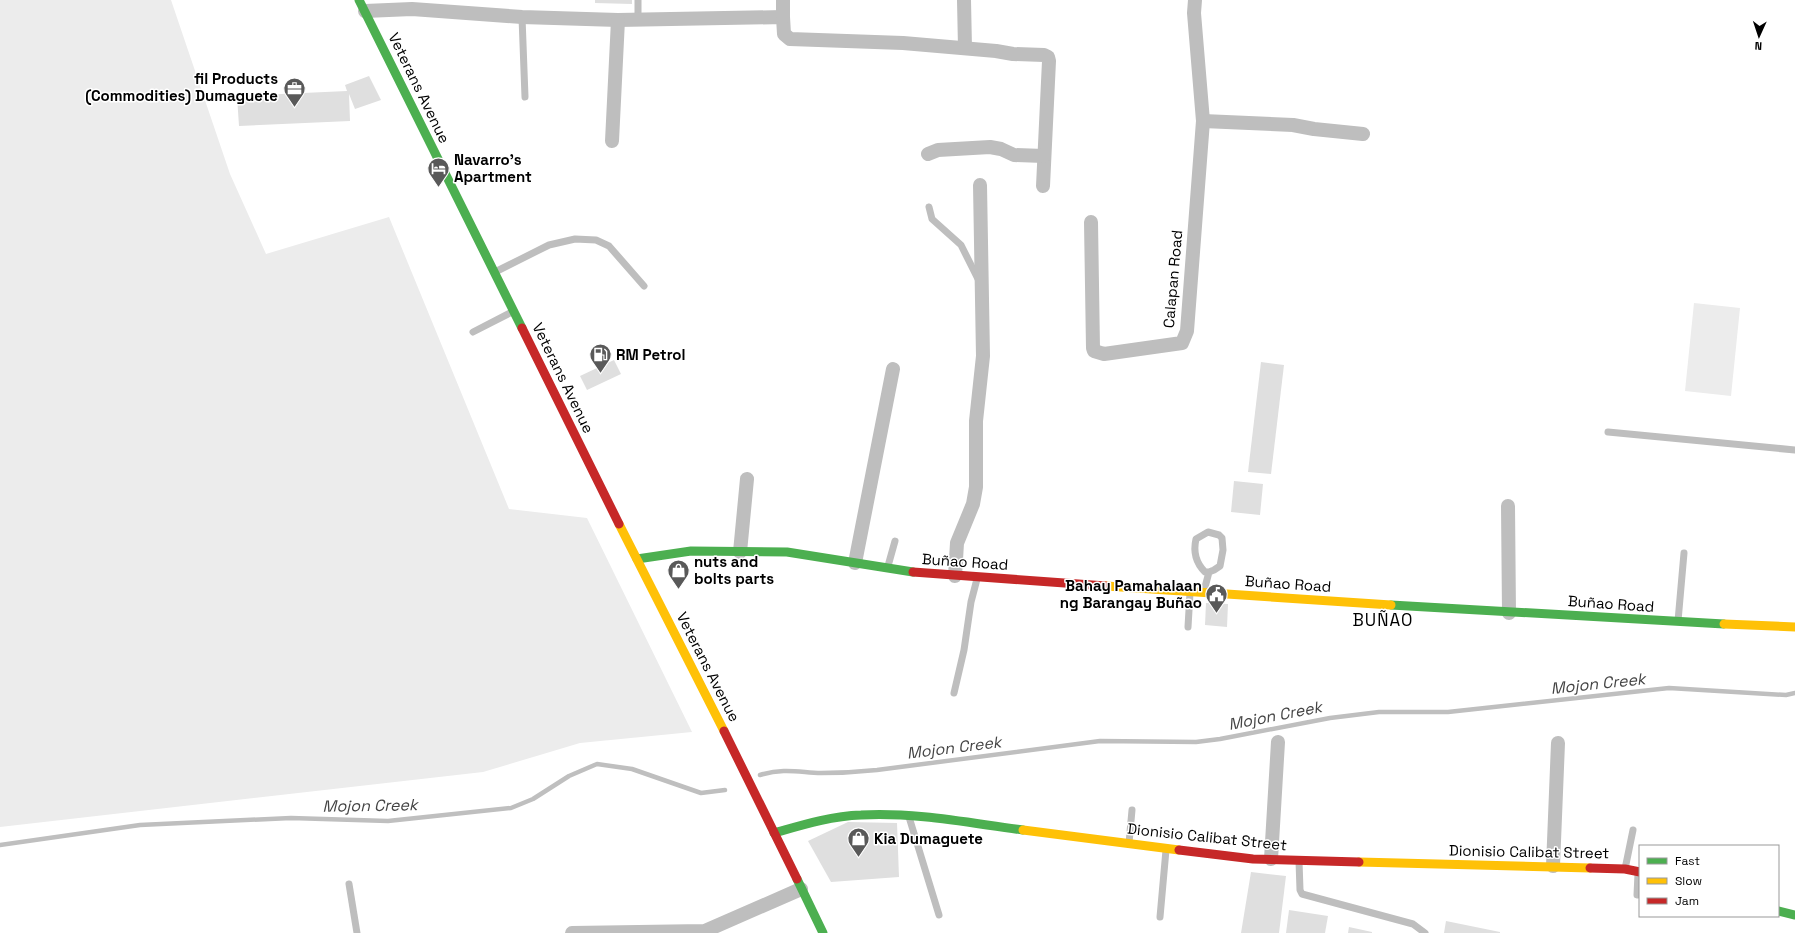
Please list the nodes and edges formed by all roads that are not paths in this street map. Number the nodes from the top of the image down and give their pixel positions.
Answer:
1 (638, 0) edge
2 (783, 0) edge
3 (964, 0) edge
4 (1195, 0) edge
5 (362, 6) edge
6 (522, 17) junction
7 (782, 17) junction
8 (618, 20) junction
9 (638, 20) junction
10 (965, 48) junction
11 (525, 97) dead end
12 (1203, 121) junction
13 (1363, 134) dead end
14 (612, 141) dead end
15 (928, 154) dead end
16 (1044, 156) junction
17 (980, 185) dead end
18 (1043, 186) dead end
19 (930, 207) dead end
20 (1091, 222) dead end
21 (495, 272) junction
22 (644, 286) dead end
23 (982, 286) junction
24 (514, 311) junction
25 (473, 332) dead end
26 (893, 368) dead end
27 (1608, 432) dead end
28 (1795, 450) edge
29 (747, 479) dead end
30 (1508, 506) dead end
31 (895, 541) dead end
32 (740, 552) junction
33 (1684, 553) dead end
34 (637, 559) junction
35 (855, 563) junction
36 (887, 568) junction
37 (1209, 572) junction
38 (955, 576) junction
39 (978, 577) junction
40 (1190, 591) junction
41 (1204, 592) junction
42 (1508, 613) junction
43 (1677, 623) junction
44 (1188, 627) dead end
45 (1795, 627) edge
46 (954, 692) dead end
47 (1278, 742) dead end
48 (1558, 743) dead end
49 (1132, 810) dead end
50 (908, 814) junction
51 (1633, 830) dead end
52 (774, 833) junction
53 (1129, 843) junction
54 (1167, 848) junction
55 (1271, 859) junction
56 (1299, 860) junction
57 (1553, 866) junction
58 (1625, 869) junction
59 (1639, 872) edge
60 (349, 884) dead end
61 (800, 889) junction
62 (1637, 894) dead end
63 (1779, 911) edge
64 (939, 915) dead end
65 (1795, 915) edge
66 (1160, 917) dead end
67 (593, 932) edge
68 (357, 933) edge
69 (572, 933) edge
70 (823, 933) edge
71 (1425, 933) edge

1 - 9 lane
2 - 7 street
3 - 10 street
4 - 12 street, Calapan Road
5 - 6 street
5 - 21 main road, Veterans Avenue
6 - 8 street
6 - 11 lane
7 - 9 street
7 - 10 street
8 - 9 street
8 - 14 street
10 - 16 street
12 - 13 street
12 - 20 street, Calapan Road
15 - 16 street
16 - 18 street
17 - 23 street
19 - 23 lane
21 - 22 lane
21 - 24 main road, Veterans Avenue
23 - 38 street
24 - 25 lane
24 - 34 main road, Veterans Avenue
26 - 35 street
27 - 28 lane
29 - 32 street
30 - 42 street
31 - 36 lane
32 - 34 main road, Buñao Road
32 - 35 main road, Buñao Road
33 - 43 lane
34 - 52 main road, Veterans Avenue
35 - 36 main road, Buñao Road
36 - 38 main road, Buñao Road
37 - 37 lane
37 - 41 lane
38 - 39 main road, Buñao Road
39 - 40 main road, Buñao Road
39 - 46 lane
40 - 41 main road, Buñao Road
40 - 44 lane
41 - 42 main road, Buñao Road
42 - 43 main road, Buñao Road
43 - 45 main road, Buñao Road
47 - 55 street
48 - 57 street
49 - 53 lane
50 - 52 main road, Dionisio Calibat Street
50 - 53 main road, Dionisio Calibat Street
50 - 64 lane
51 - 58 lane
52 - 61 main road, Veterans Avenue
53 - 54 main road, Dionisio Calibat Street
54 - 55 main road, Dionisio Calibat Street
54 - 66 lane
55 - 56 main road, Dionisio Calibat Street
56 - 57 main road, Dionisio Calibat Street
56 - 71 lane
57 - 58 main road, Dionisio Calibat Street
58 - 59 main road, Dionisio Calibat Street
59 - 62 lane
60 - 68 lane
61 - 67 street
61 - 70 main road, Veterans Avenue
63 - 65 main road
67 - 69 street

